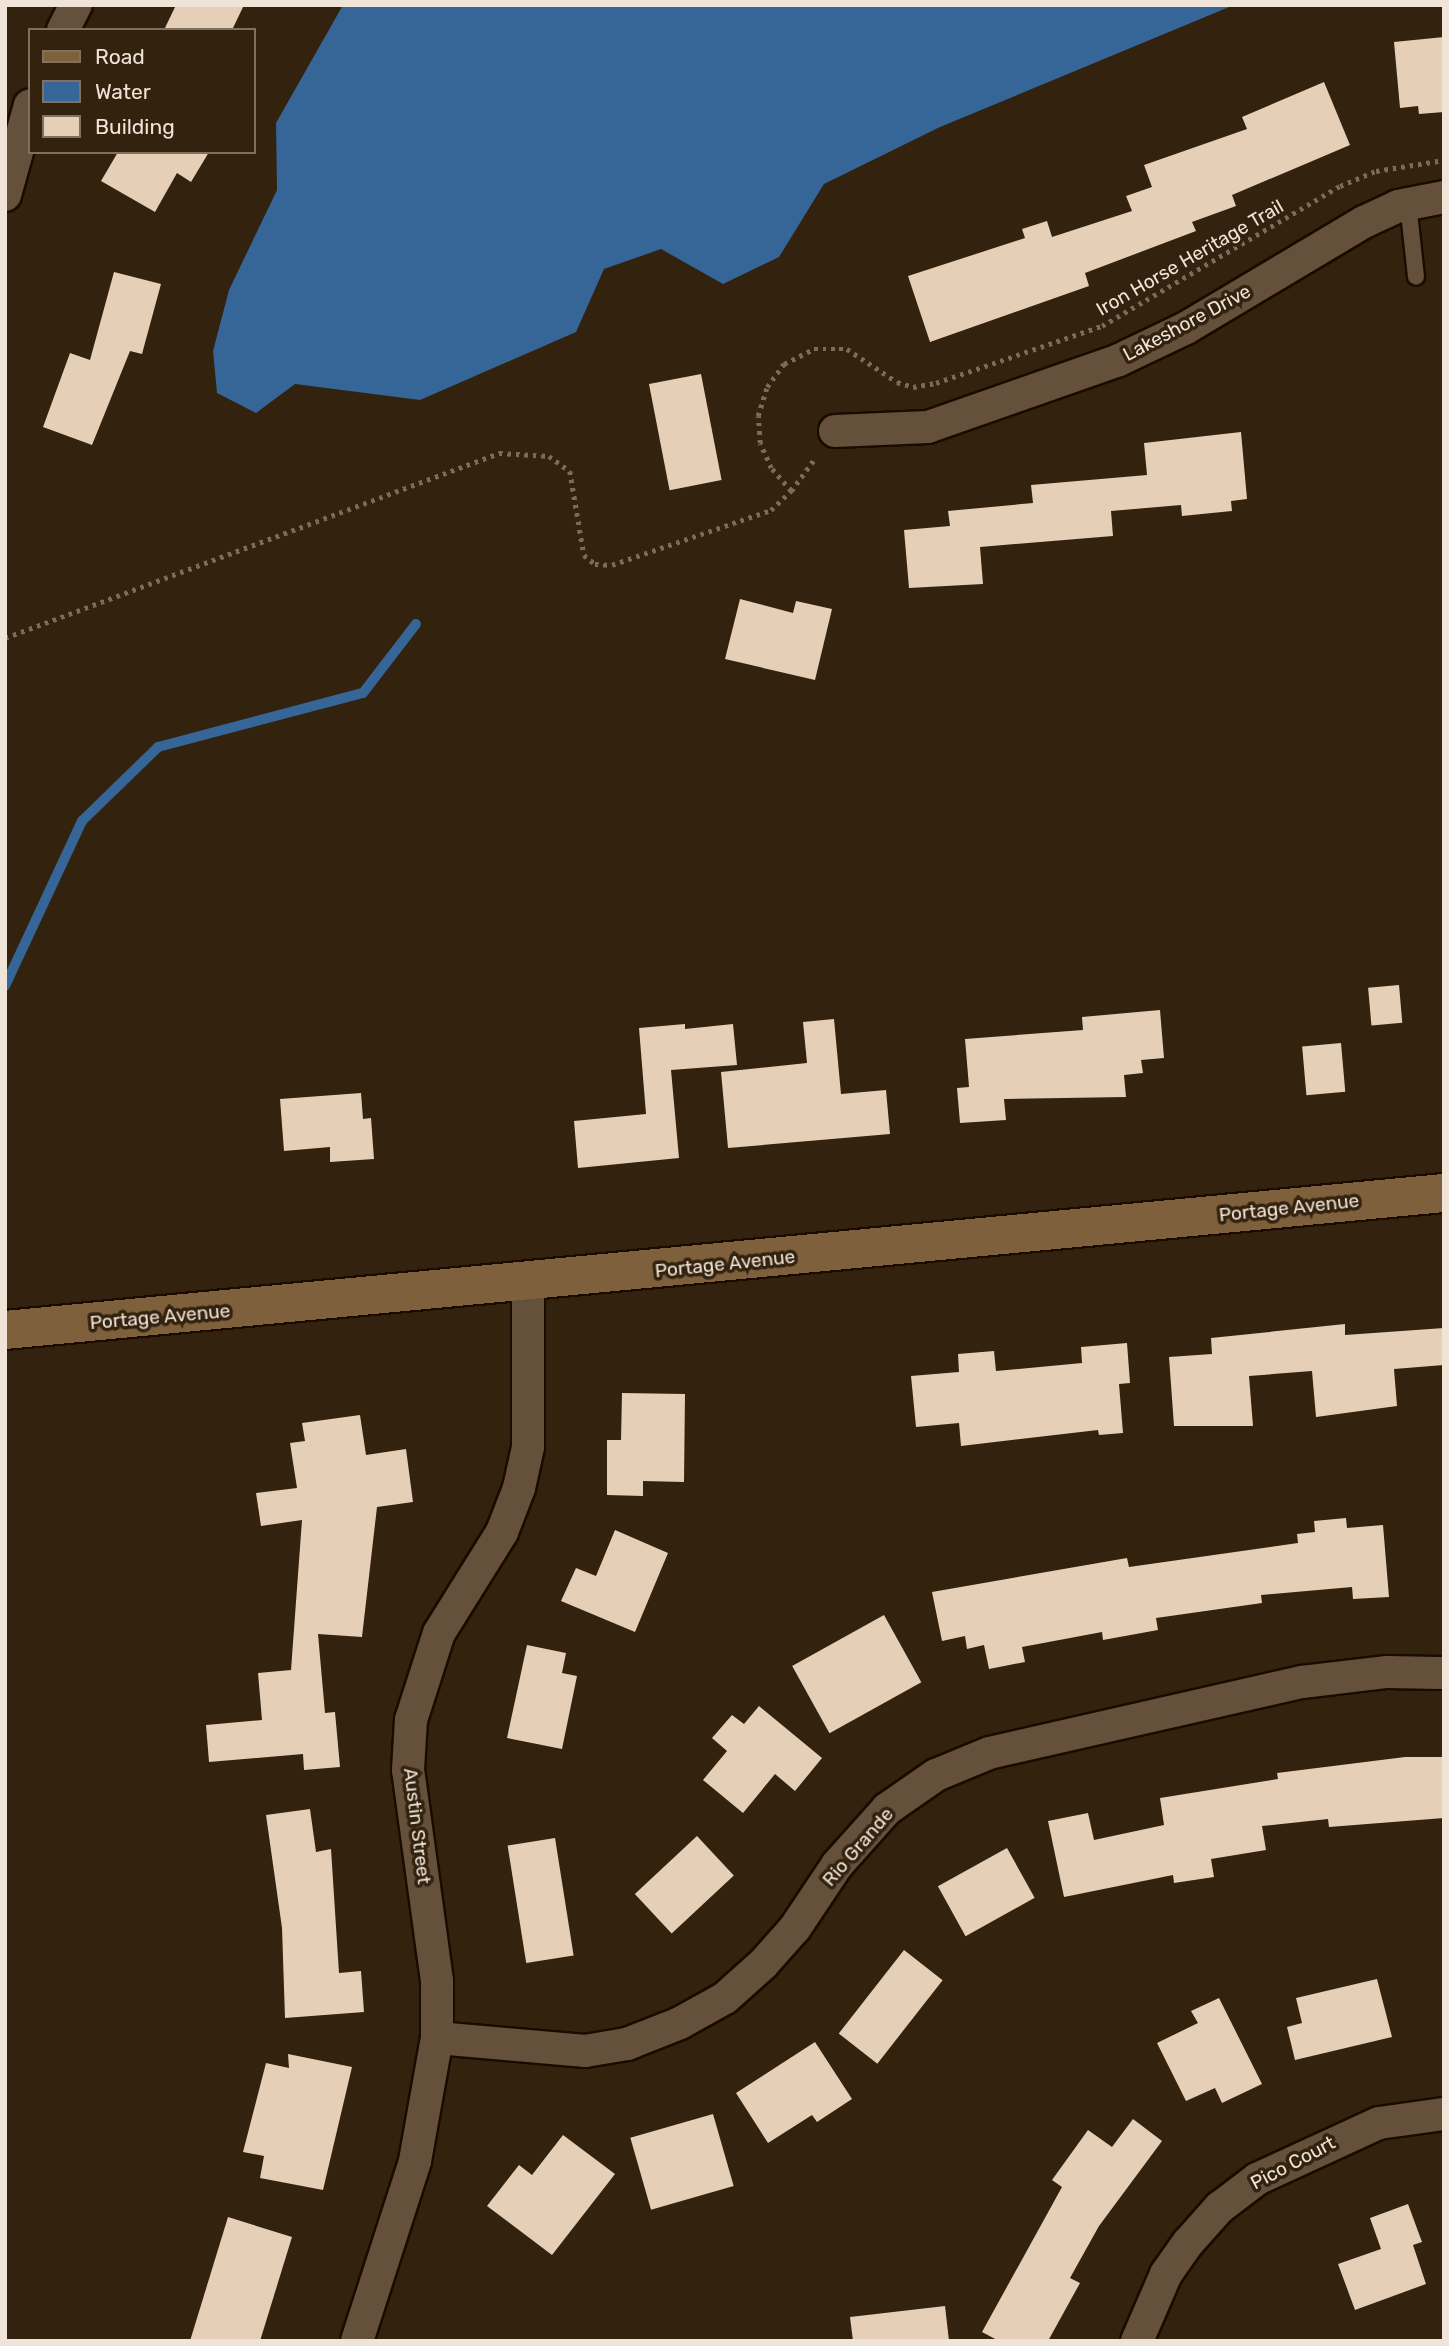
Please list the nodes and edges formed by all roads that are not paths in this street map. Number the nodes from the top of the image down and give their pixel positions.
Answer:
1 (76, 5) edge
2 (64, 28) edge
3 (28, 112) edge
4 (5, 195) edge
5 (1444, 197) edge
6 (1408, 204) junction
7 (1416, 277) dead end
8 (835, 430) road end
9 (1444, 1193) edge
10 (528, 1284) junction
11 (5, 1330) edge
12 (1444, 1673) edge
13 (437, 2038) junction
14 (1444, 2114) edge
15 (357, 2341) edge
16 (1137, 2341) edge

1 - 2 street
3 - 4 street
5 - 6 street, Lakeshore Drive
6 - 7 lane
6 - 8 street, Lakeshore Drive
9 - 10 street, Portage Avenue
10 - 11 street, Portage Avenue
10 - 13 street, Austin Street
12 - 13 street, Rio Grande
13 - 15 street, Austin Street
14 - 16 street, Pico Court

